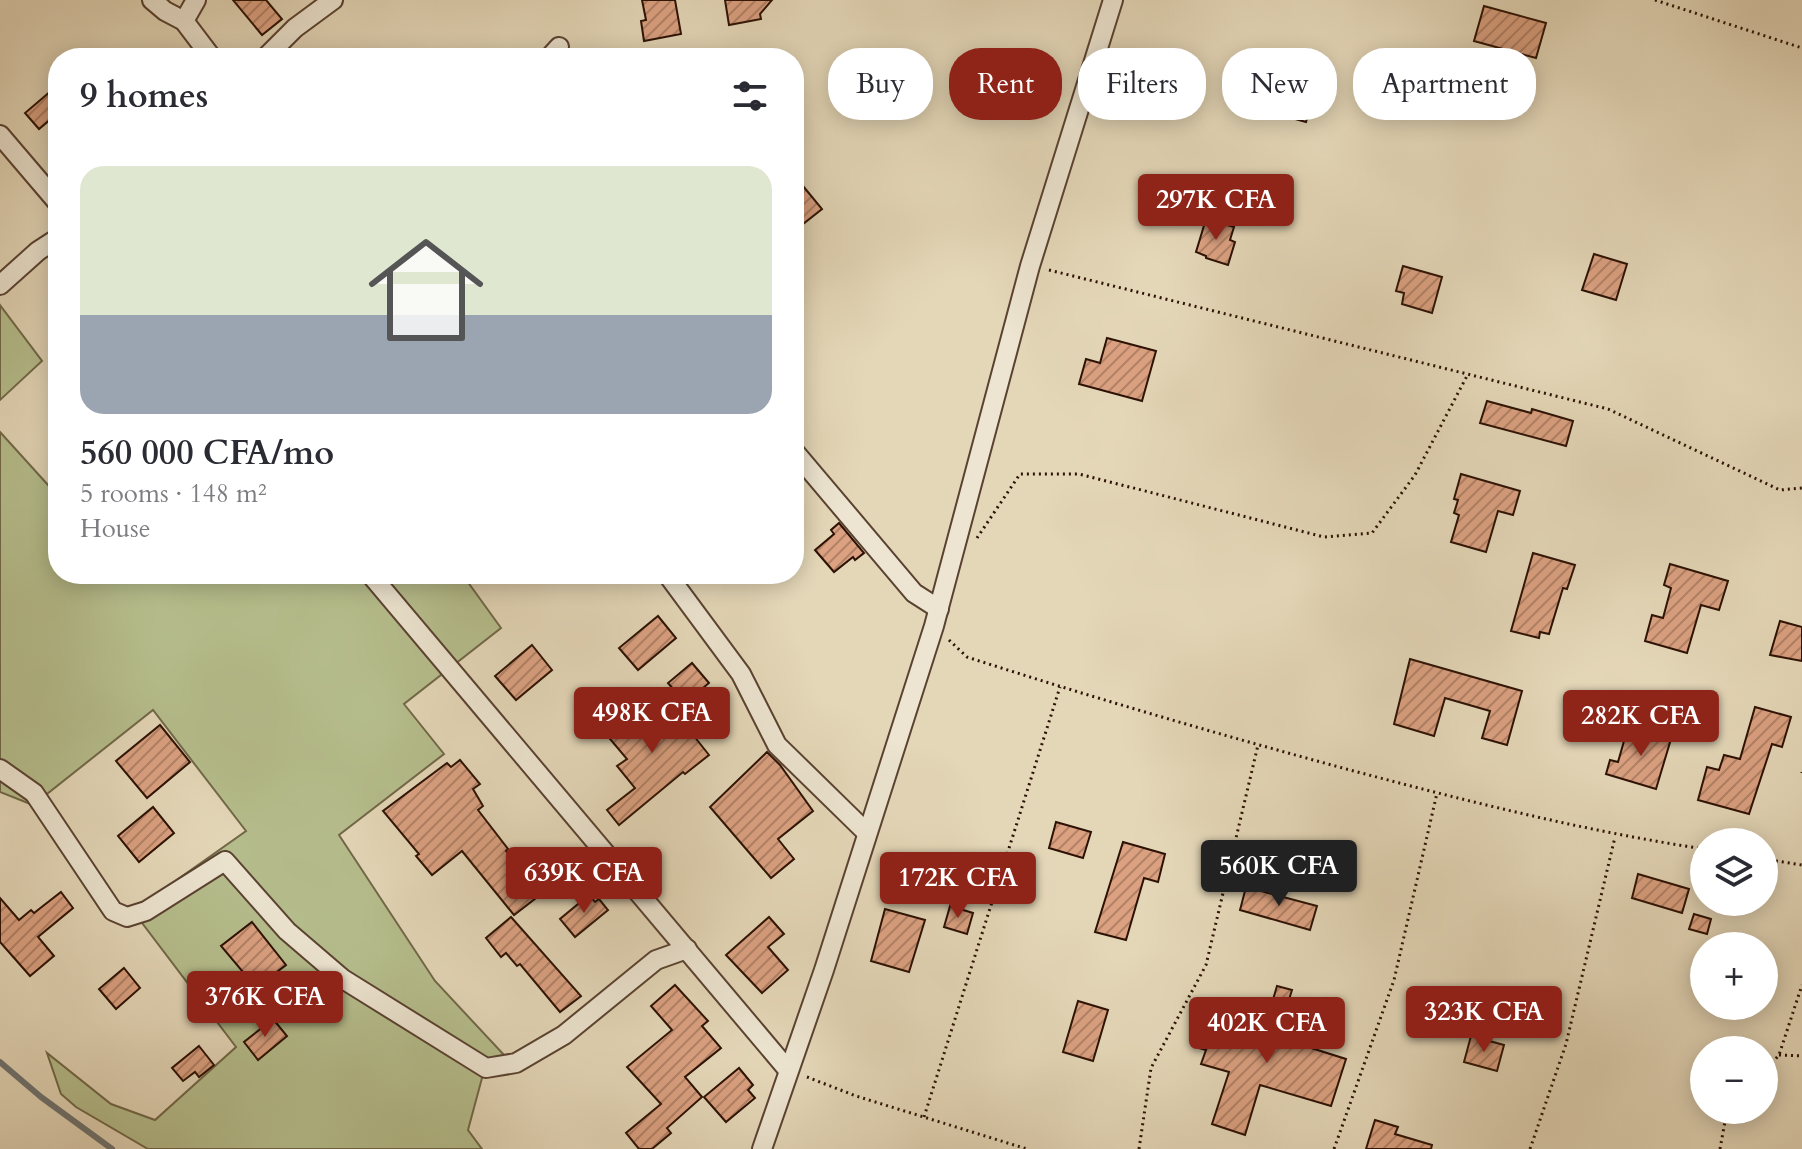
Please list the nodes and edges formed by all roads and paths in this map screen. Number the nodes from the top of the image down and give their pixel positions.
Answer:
1 (152, 0) edge
2 (196, 0) edge
3 (333, 0) edge
4 (1113, 0) edge
5 (1655, 0) edge
6 (184, 21) junction
7 (204, 48) edge
8 (275, 48) edge
9 (1802, 48) edge
10 (0, 135) edge
11 (48, 191) edge
12 (48, 244) edge
13 (1030, 266) junction
14 (0, 285) edge
15 (1468, 374) junction
16 (804, 463) edge
17 (1802, 488) edge
18 (971, 547) dead end
19 (378, 584) edge
20 (674, 584) edge
21 (936, 618) junction
22 (1060, 687) junction
23 (1258, 745) junction
24 (0, 769) edge
25 (1437, 793) junction
26 (867, 833) junction
27 (1615, 836) junction
28 (1690, 847) edge
29 (1778, 861) edge
30 (1802, 865) edge
31 (687, 949) junction
32 (1802, 985) edge
33 (1779, 1055) joint
34 (1802, 1056) edge
35 (788, 1070) junction
36 (924, 1117) junction
37 (1725, 1124) edge
38 (762, 1149) edge
39 (1027, 1149) edge
40 (1139, 1149) edge
41 (1334, 1149) edge
42 (1530, 1149) edge
43 (1720, 1149) edge

1 - 6 street
2 - 6 street
3 - 8 street
4 - 13 street
5 - 9 path
6 - 7 street
10 - 11 street
12 - 14 street
13 - 15 path
13 - 21 street
15 - 17 path
15 - 18 path
16 - 21 street
19 - 31 street
20 - 26 street
21 - 22 path
21 - 26 street
22 - 23 path
22 - 36 path
23 - 25 path
23 - 40 path
24 - 31 street
25 - 27 path
25 - 41 path
26 - 35 street
27 - 28 path
27 - 42 path
29 - 30 path
31 - 35 street
32 - 33 path
33 - 34 path
35 - 36 path
35 - 38 street
36 - 39 path
37 - 43 path

